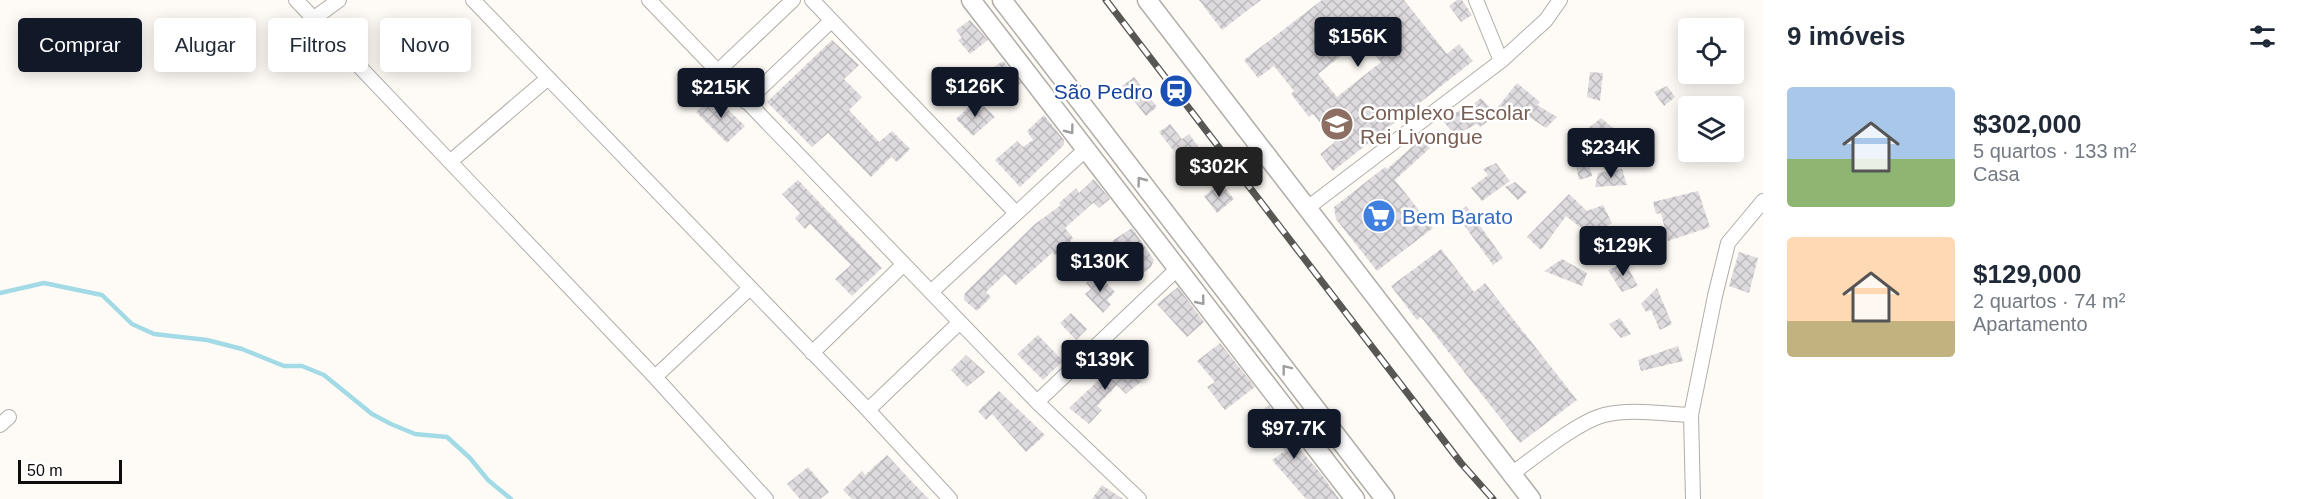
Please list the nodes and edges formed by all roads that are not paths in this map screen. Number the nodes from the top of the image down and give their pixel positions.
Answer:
1 (297, 0) edge
2 (339, 0) edge
3 (473, 0) edge
4 (648, 0) edge
5 (794, 0) edge
6 (971, 0) edge
7 (1147, 0) edge
8 (1476, 0) edge
9 (1560, 0) edge
10 (818, 2) edge
11 (1007, 6) edge
12 (311, 18) edge
13 (316, 18) edge
14 (831, 21) junction
15 (993, 27) junction
16 (1501, 61) junction
17 (364, 72) edge
18 (717, 72) junction
19 (547, 79) junction
20 (746, 102) junction
21 (1085, 150) junction
22 (451, 161) junction
23 (1763, 201) edge
24 (1306, 209) junction
25 (1016, 212) junction
26 (904, 264) junction
27 (1176, 270) junction
28 (749, 289) junction
29 (931, 292) junction
30 (960, 322) junction
31 (812, 353) junction
32 (656, 377) junction
33 (1310, 399) junction
34 (1037, 402) junction
35 (868, 411) junction
36 (1291, 413) junction
37 (1691, 415) junction
38 (1510, 475) junction
39 (766, 499) edge
40 (950, 499) edge
41 (1139, 499) edge
42 (1355, 499) edge
43 (1385, 499) edge
44 (1531, 499) edge
45 (1693, 499) edge

1 - 12 street
2 - 13 street
3 - 19 street
4 - 18 street
5 - 18 street
6 - 15 main road
7 - 24 main road
8 - 16 street
9 - 16 street
10 - 14 street
11 - 15 main road
33 -> 11 main road
14 - 20 street
14 - 25 street
15 -> 21 main road
16 - 24 street
17 - 22 street
18 - 20 street
19 - 22 street
19 - 28 street
20 - 26 street
21 - 25 street
21 - 27 main road
22 - 32 street
23 - 37 street
24 - 38 main road
25 - 29 street
26 - 29 street
26 - 31 street
27 - 34 street
27 -> 36 main road
28 - 31 street
28 - 32 street
29 - 30 street
30 - 34 street
30 - 35 street
31 - 35 street
32 - 39 street
33 - 36 main road
33 - 43 main road
34 - 41 street
35 - 40 street
36 - 42 main road
37 - 38 street
37 - 45 street
38 - 44 main road

